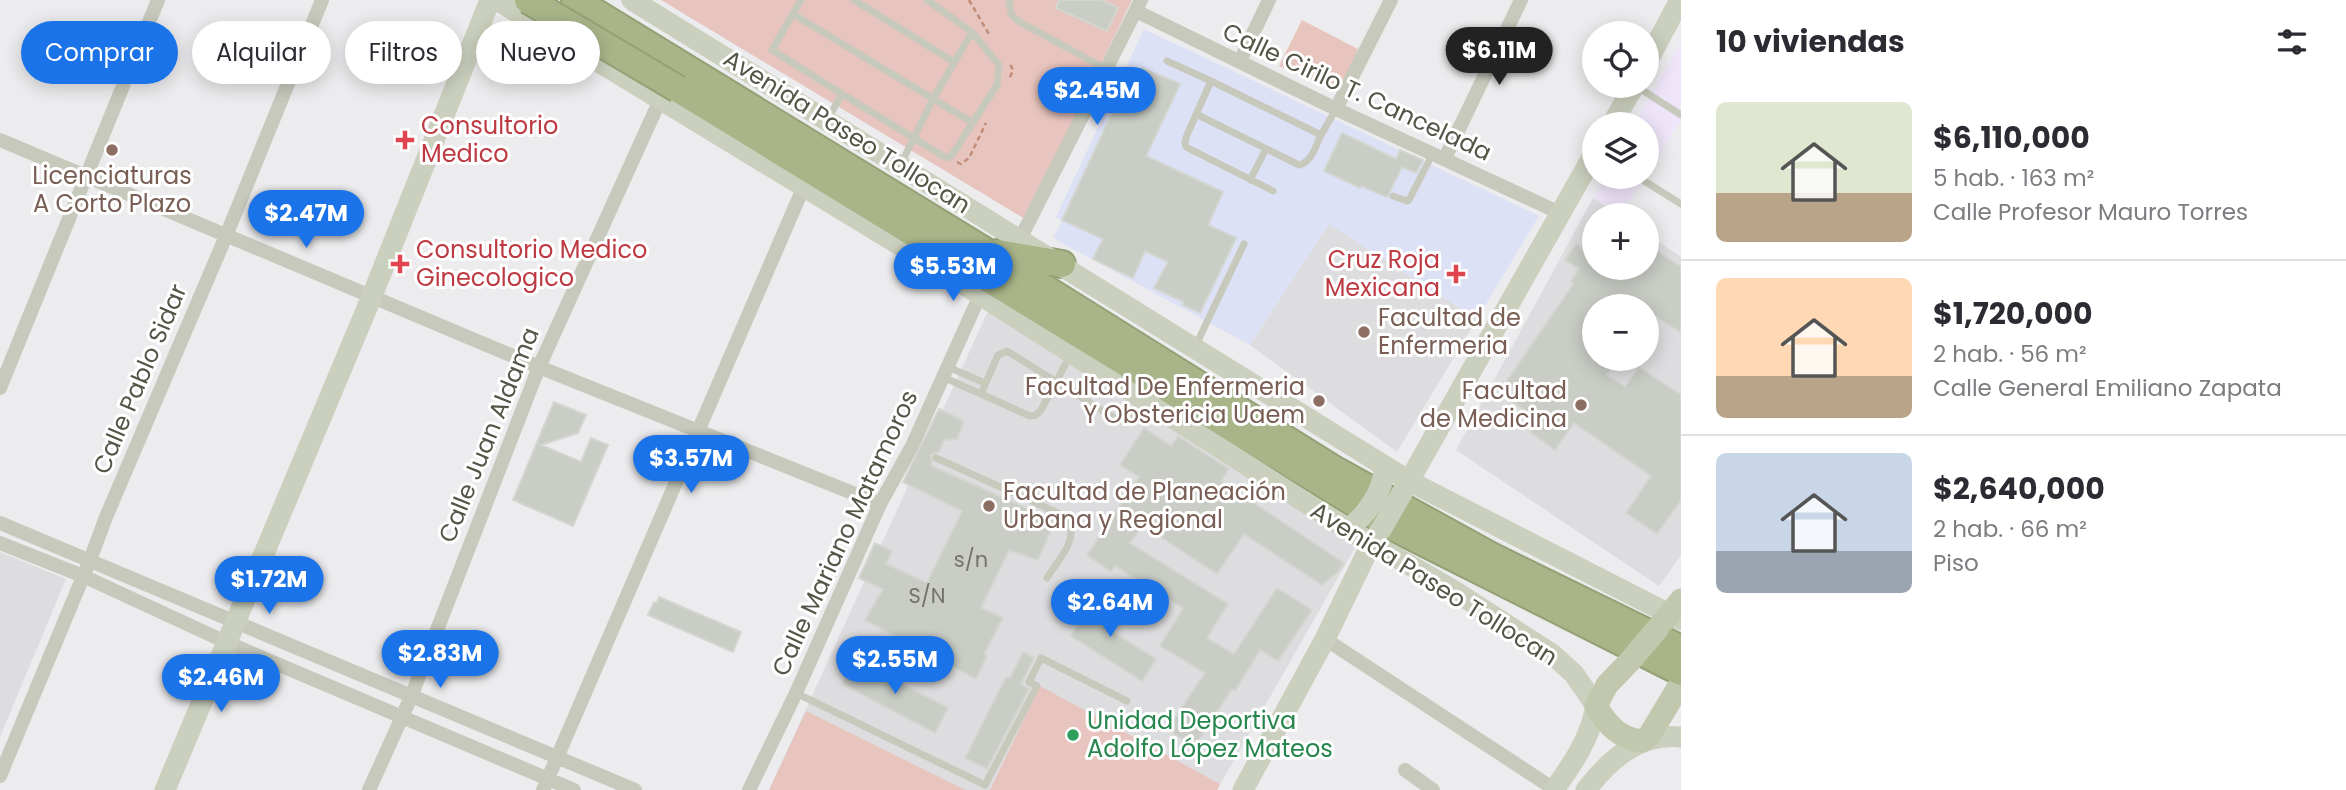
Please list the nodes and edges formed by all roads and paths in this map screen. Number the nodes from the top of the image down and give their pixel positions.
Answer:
1 (158, 0) edge
2 (322, 0) edge
3 (490, 0) edge
4 (497, 0) edge
5 (528, 0) edge
6 (535, 0) edge
7 (575, 0) edge
8 (632, 0) edge
9 (801, 0) edge
10 (854, 0) edge
11 (927, 0) edge
12 (1009, 0) edge
13 (1269, 0) edge
14 (1391, 0) edge
15 (1521, 0) edge
16 (1680, 0) edge
17 (1139, 6) edge
18 (793, 14) junction
19 (530, 21) edge
20 (537, 21) edge
21 (972, 32) junction
22 (1659, 39) edge
23 (600, 53) edge
24 (1167, 61) dead end
25 (1240, 61) junction
26 (954, 62) junction
27 (1107, 69) junction
28 (1211, 81) junction
29 (674, 85) junction
30 (842, 94) junction
31 (1654, 98) edge
32 (933, 99) junction
33 (1336, 109) junction
34 (1196, 114) junction
35 (1681, 115) edge
36 (827, 120) junction
37 (973, 123) junction
38 (1321, 135) junction
39 (914, 139) junction
40 (0, 141) edge
41 (1265, 149) junction
42 (1439, 155) junction
43 (901, 165) junction
44 (1582, 175) edge
45 (85, 176) junction
46 (1251, 180) junction
47 (804, 186) junction
48 (1657, 189) edge
49 (1273, 191) dead end
50 (1392, 196) dead end
51 (1681, 204) edge
52 (1560, 213) junction
53 (226, 236) junction
54 (1020, 239) junction
55 (927, 240) junction
56 (1244, 244) dead end
57 (985, 251) junction
58 (1062, 264) junction
59 (949, 275) junction
60 (980, 295) junction
61 (372, 296) junction
62 (1195, 347) junction
63 (1072, 354) junction
64 (539, 367) junction
65 (946, 372) junction
66 (1056, 381) junction
67 (985, 383) junction
68 (0, 388) edge
69 (981, 394) junction
70 (1142, 398) junction
71 (699, 433) junction
72 (936, 458) dead end
73 (1384, 466) junction
74 (1409, 481) junction
75 (880, 504) junction
76 (0, 523) edge
77 (1347, 529) junction
78 (1372, 542) junction
79 (0, 543) edge
80 (90, 560) junction
81 (83, 576) junction
82 (1047, 578) dead end
83 (1672, 615) edge
84 (237, 621) junction
85 (1325, 639) junction
86 (228, 643) junction
87 (1681, 649) edge
88 (1681, 672) edge
89 (1681, 683) edge
90 (796, 693) junction
91 (411, 696) junction
92 (1127, 701) dead end
93 (1596, 706) junction
94 (401, 716) junction
95 (1681, 737) edge
96 (1642, 741) junction
97 (556, 757) junction
98 (1405, 770) dead end
99 (0, 776) edge
100 (545, 784) edge
101 (165, 790) edge
102 (369, 790) edge
103 (574, 790) edge
104 (635, 790) edge
105 (749, 790) edge
106 (1243, 790) edge
107 (1433, 790) edge
108 (1554, 790) edge
109 (1586, 790) edge

1 - 45 street
2 - 53 street, Calle Pablo Sidar
3 - 61 main road
4 - 19 main road, Avenida Paseo Tollocan
5 - 29 highway, Avenida Paseo Tollocan, bridge
6 - 20 main road
7 - 29 highway, Avenida Paseo Tollocan
8 - 36 main road, Avenida Paseo Tollocan
9 - 18 lane
10 - 26 lane
11 - 21 lane
12 - 27 lane
13 - 25 street
14 - 33 street
15 - 42 street
16 - 22 main road
17 - 25 street, Calle Cirilo T. Cancelada
17 - 27 street
18 - 30 lane
18 - 32 lane
21 - 26 lane
21 - 37 lane
23 - 29 main road, Avenida Paseo Tollocan
24 - 28 lane
25 - 33 street, Calle Cirilo T. Cancelada
26 - 32 lane
27 - 54 street
28 - 34 lane
28 - 38 lane
29 - 47 main road, Avenida Paseo Tollocan
29 - 55 highway, Avenida Paseo Tollocan
29 - 57 highway, Avenida Paseo Tollocan
29 - 64 street, Calle Juan Aldama
30 - 36 lane
30 - 39 lane
31 - 35 lane
32 - 37 lane
32 - 39 lane
33 - 38 lane
33 - 42 street, Calle Cirilo T. Cancelada
34 - 41 lane
34 - 46 lane
36 - 43 main road, Avenida Paseo Tollocan
37 - 39 lane
38 - 41 lane
39 - 43 lane
40 - 45 street
41 - 46 lane
42 - 50 lane
42 - 52 street, Calle Cirilo T. Cancelada
43 - 54 main road, Avenida Paseo Tollocan
44 - 52 main road
45 - 53 street
45 - 68 street
46 - 49 lane
47 - 59 main road, Avenida Paseo Tollocan
47 - 71 street
48 - 51 lane
52 - 74 main road
53 - 61 street
53 - 80 street, Calle Pablo Sidar
54 - 58 main road, Avenida Paseo Tollocan
55 - 59 highway
55 - 88 highway, Avenida Paseo Tollocan
56 - 62 lane
57 - 58 highway
57 - 87 highway, Avenida Paseo Tollocan
58 - 62 main road, Avenida Paseo Tollocan
59 - 60 main road, Avenida Paseo Tollocan
60 - 63 main road, Avenida Paseo Tollocan
60 - 65 street, Calle Mariano Matamoros
61 - 64 street
61 - 84 main road
62 - 73 main road, Avenida Paseo Tollocan
63 - 66 lane
63 - 70 main road, Avenida Paseo Tollocan
64 - 71 street
64 - 91 street, Calle Juan Aldama
65 - 67 lane
65 - 69 lane
65 - 75 street, Calle Mariano Matamoros
66 - 67 lane
66 - 69 lane
66 - 70 lane
67 - 69 lane
70 - 77 main road, Avenida Paseo Tollocan
71 - 75 street
71 - 97 street
72 - 82 lane
73 - 74 main road, Avenida Paseo Tollocan
73 - 77 main road, bridge
74 - 78 main road, bridge
74 - 83 main road, Avenida Paseo Tollocan
75 - 90 street, Calle Mariano Matamoros
76 - 80 street
77 - 78 main road, Avenida Paseo Tollocan
78 - 85 main road
78 - 93 main road, Avenida Paseo Tollocan
79 - 81 street
80 - 81 street, Calle Pablo Sidar
80 - 84 street
81 - 86 street
81 - 99 street, Calle Pablo Sidar
83 - 93 main road, bridge
84 - 86 main road
84 - 91 street
85 - 106 main road
85 - 108 street
86 - 94 street
86 - 101 main road
89 - 96 main road
90 - 92 lane
90 - 105 street, Calle Mariano Matamoros
91 - 94 street, Calle Juan Aldama
91 - 97 street
93 - 96 main road, Avenida Paseo Tollocan
93 - 108 main road
94 - 100 street
94 - 102 street, Calle Juan Aldama
95 - 96 main road
96 - 109 main road
97 - 100 street
97 - 104 street
98 - 107 street
100 - 103 street

